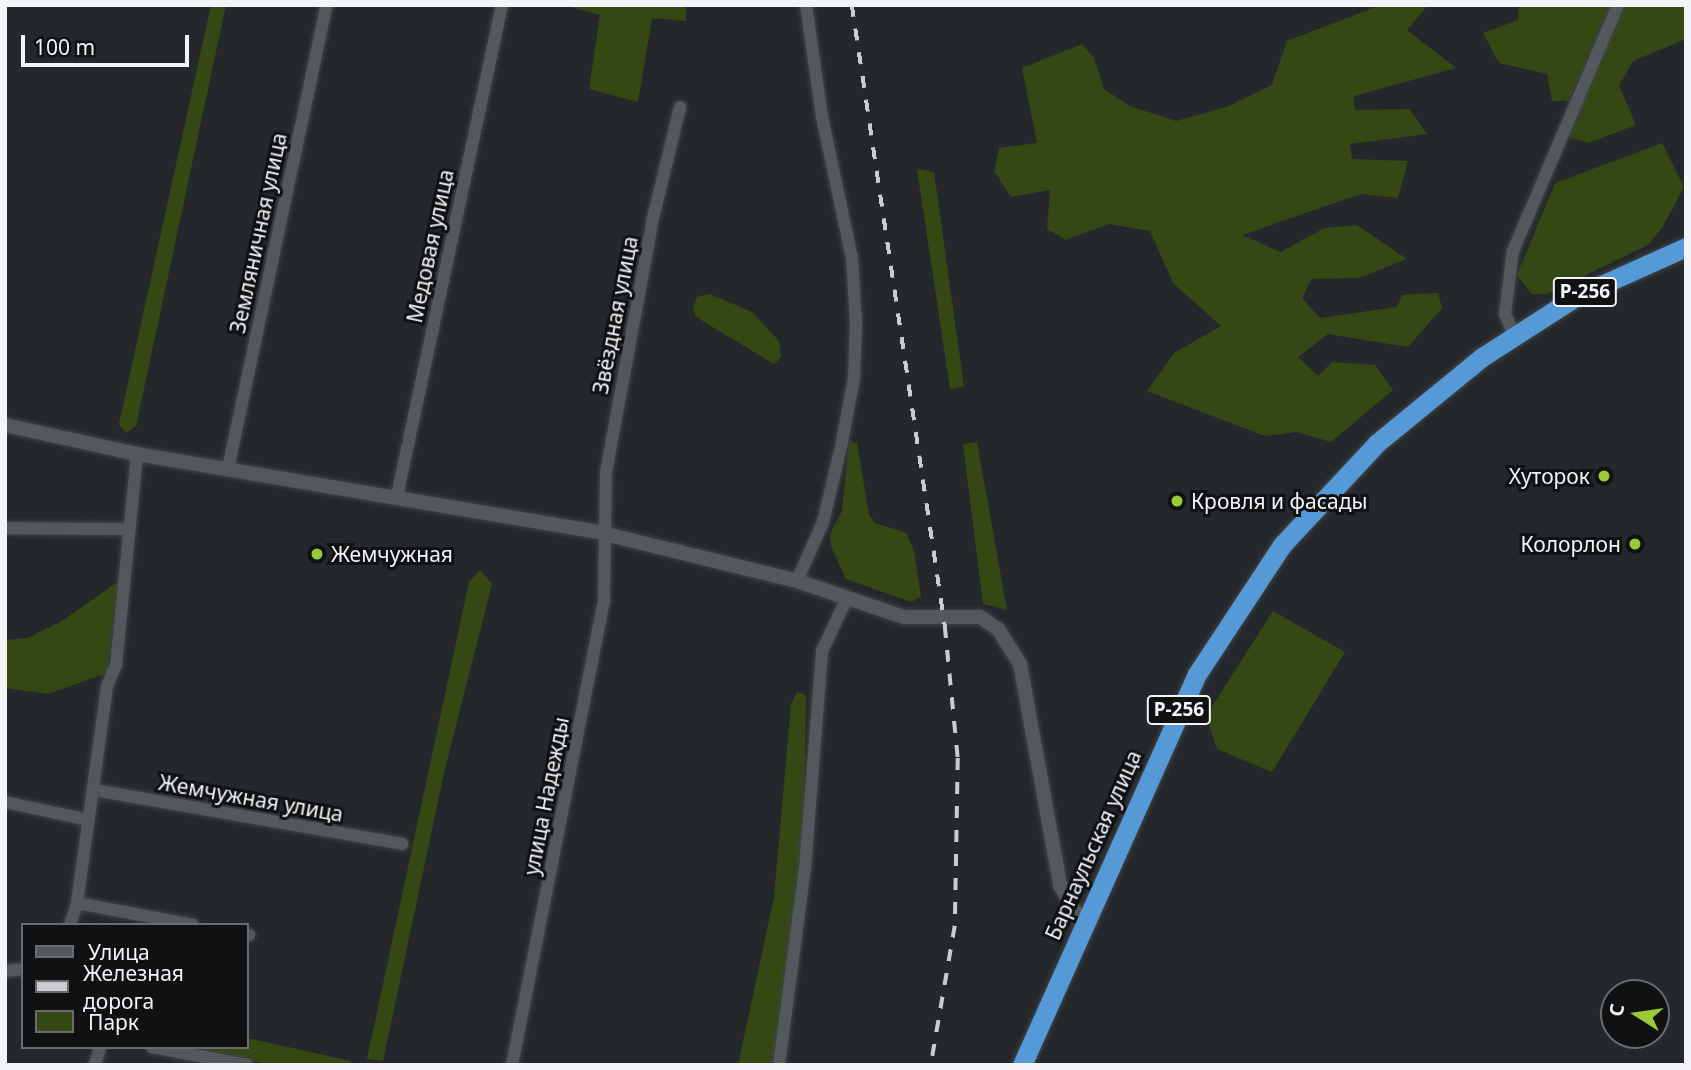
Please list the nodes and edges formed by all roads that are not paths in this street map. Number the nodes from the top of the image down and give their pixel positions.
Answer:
1 (327, 5) edge
2 (502, 5) edge
3 (806, 5) edge
4 (1618, 5) edge
5 (680, 107) dead end
6 (1686, 247) edge
7 (1514, 335) junction
8 (5, 425) edge
9 (137, 454) junction
10 (228, 469) junction
11 (397, 496) junction
12 (5, 528) edge
13 (128, 529) junction
14 (602, 533) junction
15 (797, 581) junction
16 (847, 598) junction
17 (94, 790) junction
18 (5, 802) edge
19 (88, 820) junction
20 (402, 844) dead end
21 (77, 903) junction
22 (70, 923) edge
23 (182, 923) edge
24 (1083, 925) junction
25 (163, 1049) edge
26 (247, 1065) edge
27 (512, 1065) edge
28 (779, 1065) edge
29 (1022, 1065) edge

1 - 10 street, Земляничная улица
2 - 11 street, Медовая улица
3 - 15 street
4 - 7 street
5 - 14 street, Звёздная улица
6 - 7 highway, Барнаульская улица / Р-256
7 - 24 highway, Барнаульская улица / Р-256
8 - 9 street
9 - 10 street
9 - 13 street
10 - 11 street
11 - 14 street
12 - 13 street
13 - 17 street
14 - 15 street
14 - 27 street, улица Надежды
15 - 16 street
16 - 24 street
16 - 28 street
17 - 19 street
17 - 20 street, Жемчужная улица
18 - 19 street
19 - 21 street
21 - 22 street
21 - 23 street
24 - 29 highway, Барнаульская улица / Р-256
25 - 26 street

